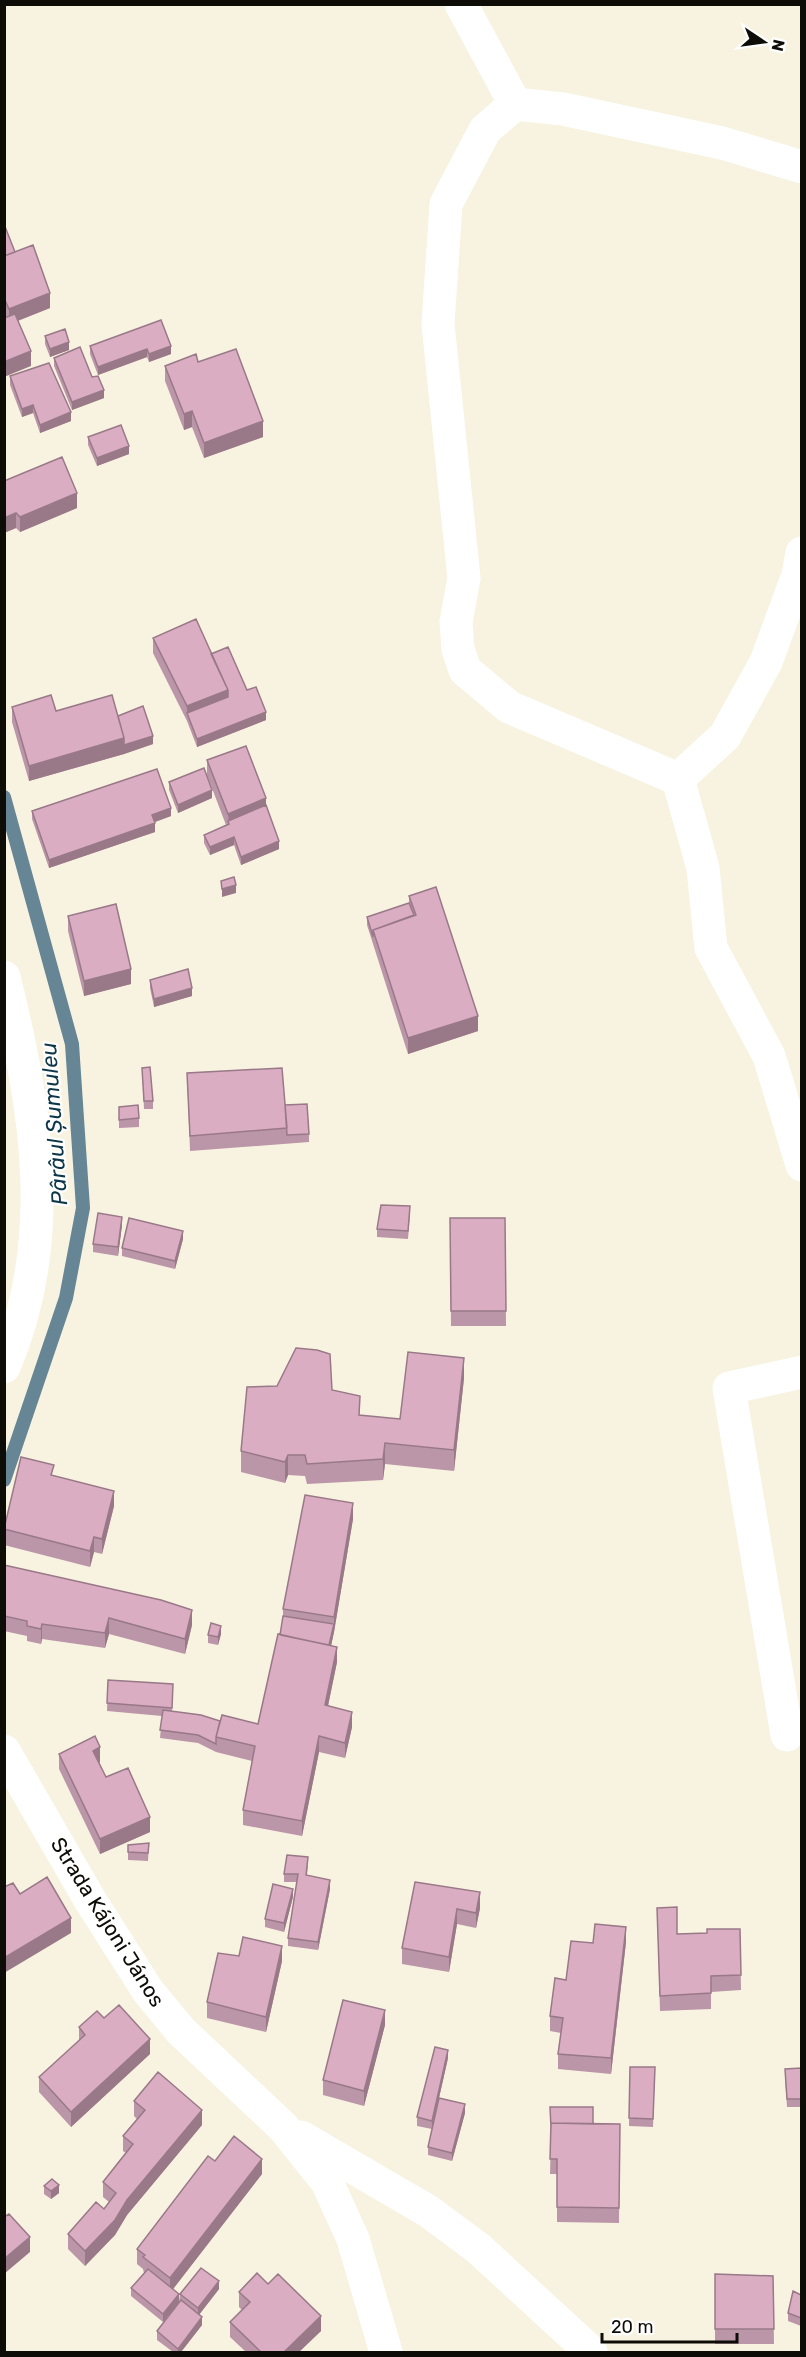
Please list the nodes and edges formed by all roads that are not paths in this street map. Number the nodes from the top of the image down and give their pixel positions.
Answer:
1 (460, 4) edge
2 (515, 104) junction
3 (801, 167) edge
4 (801, 553) edge
5 (678, 779) junction
6 (4, 976) edge
7 (801, 1165) edge
8 (4, 1367) edge
9 (801, 1372) edge
10 (787, 1736) dead end
11 (4, 1751) edge
12 (283, 2127) junction
13 (386, 2352) edge
14 (591, 2352) edge

1 - 2 street
2 - 3 street
2 - 5 street
4 - 5 street
5 - 7 street
6 - 8 street
9 - 10 street
11 - 12 street, Strada Kájoni János
12 - 13 street, Strada Kájoni János
12 - 14 street, Strada Kájoni János

